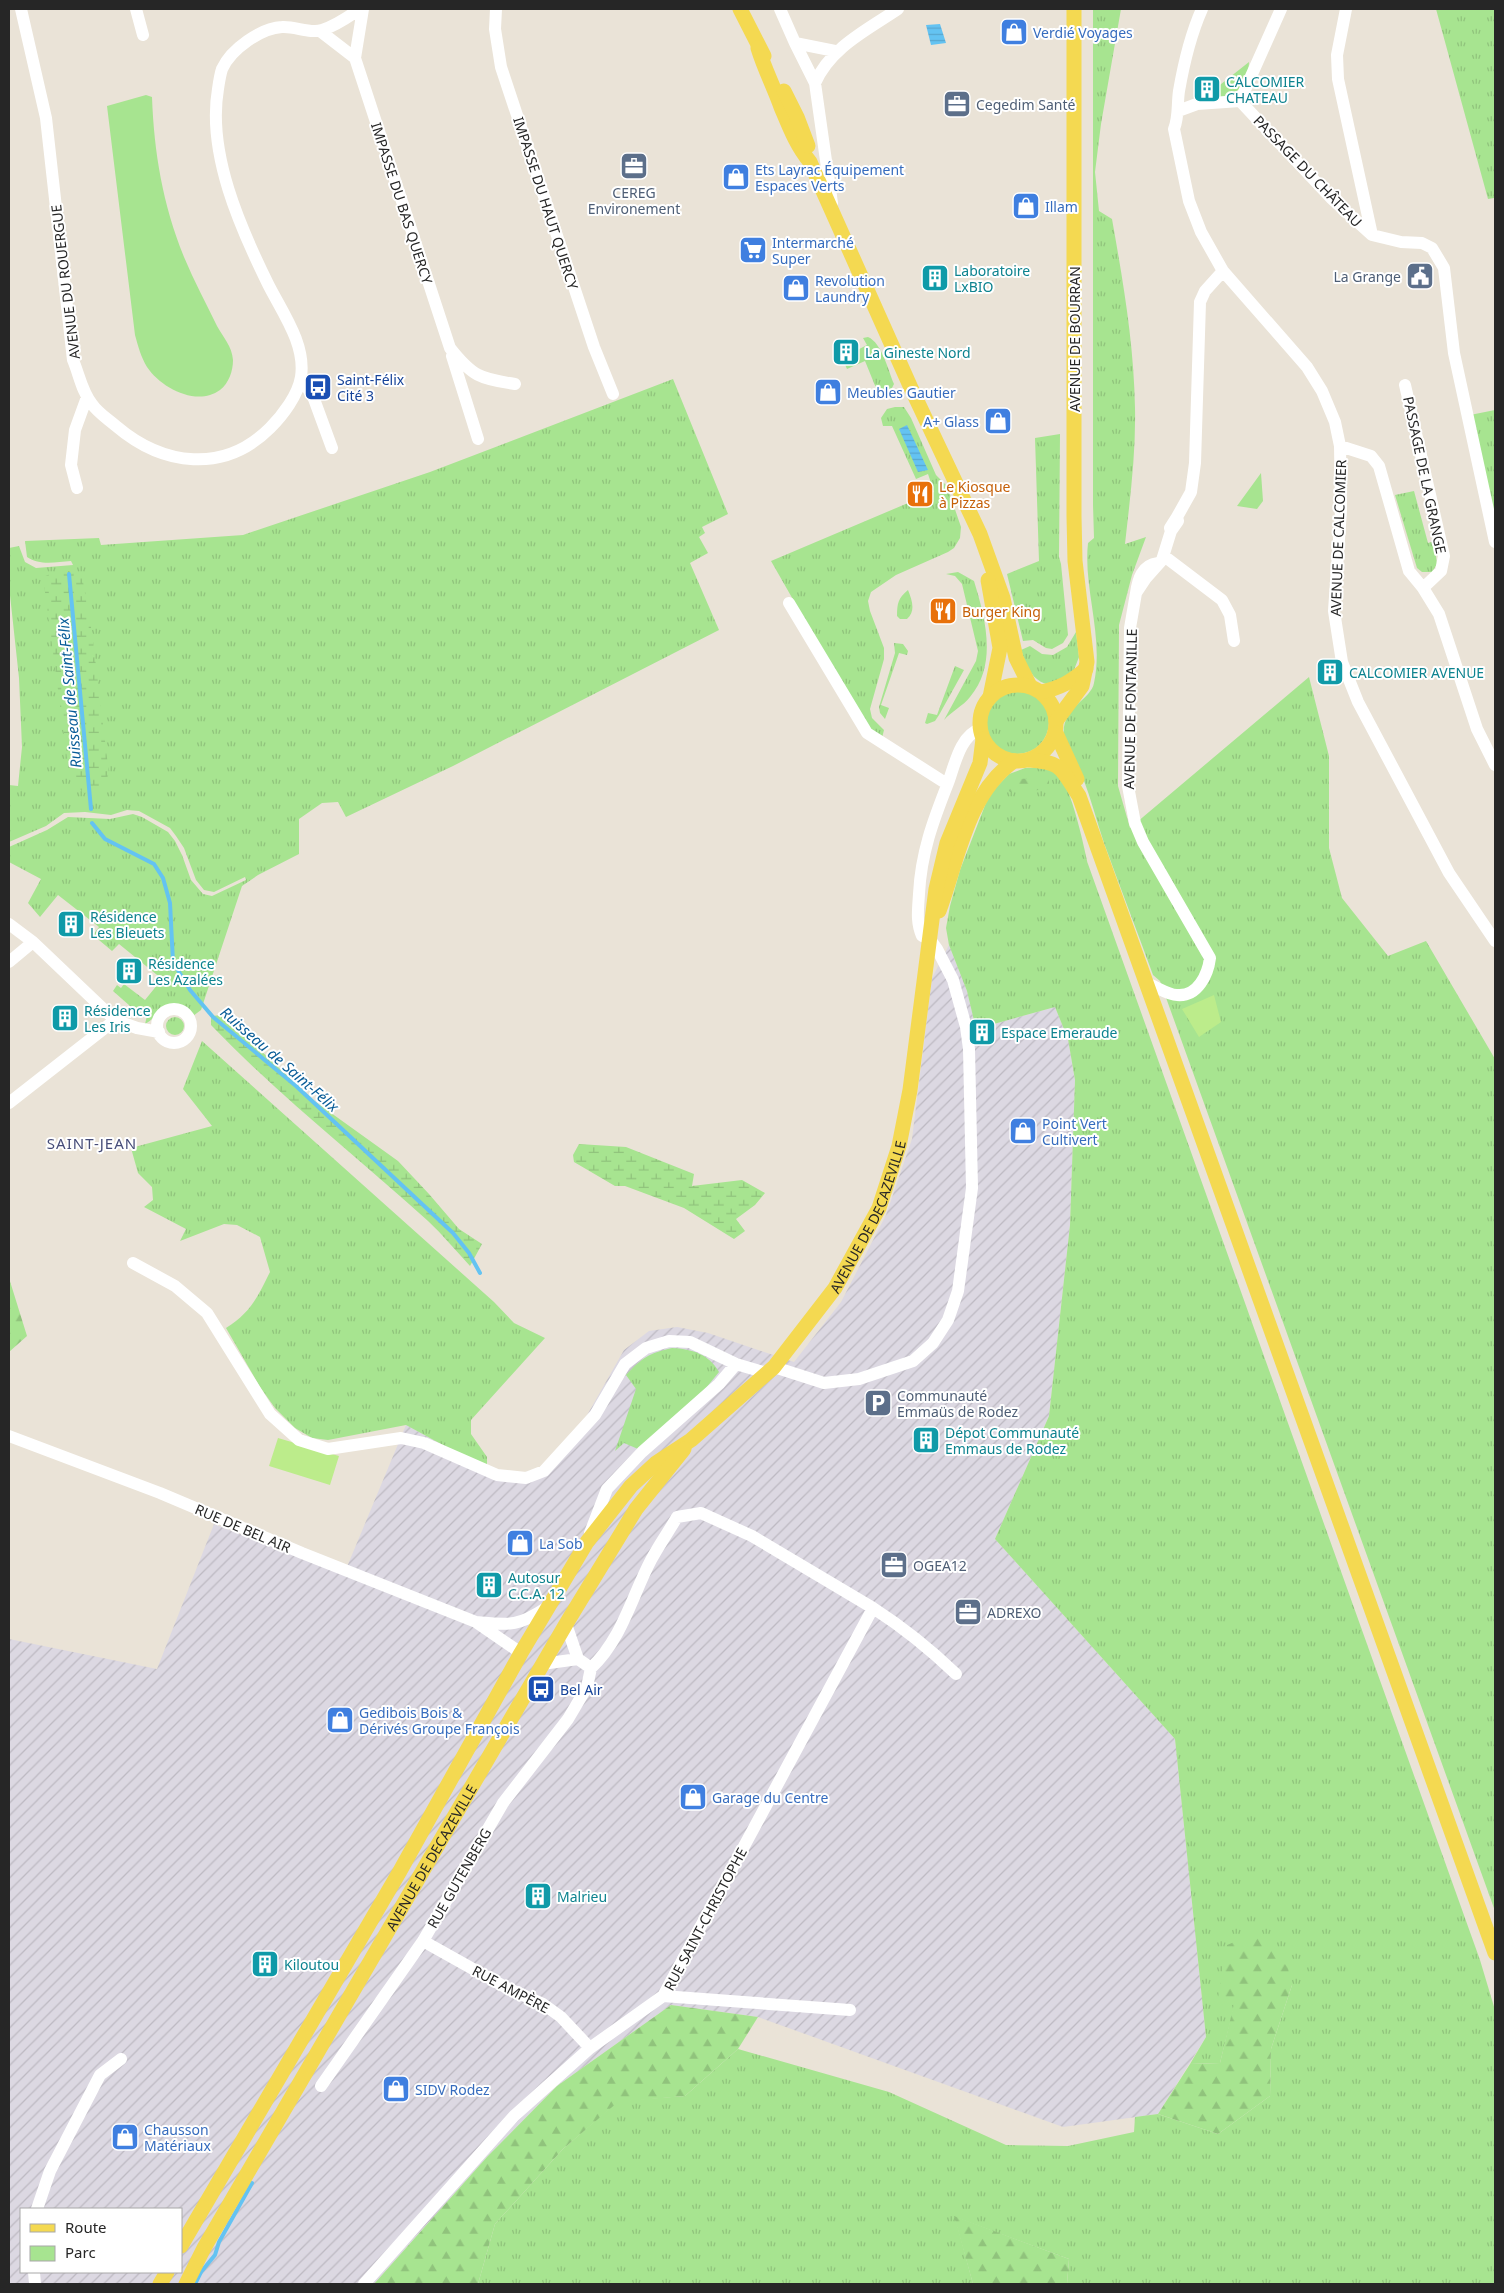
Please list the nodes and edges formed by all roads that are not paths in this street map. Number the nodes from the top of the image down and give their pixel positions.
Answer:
1 (21, 9) edge
2 (136, 9) edge
3 (362, 9) edge
4 (496, 9) edge
5 (740, 9) edge
6 (780, 9) edge
7 (898, 9) edge
8 (1074, 9) edge
9 (1202, 9) edge
10 (1281, 9) edge
11 (1346, 9) edge
12 (320, 31) junction
13 (143, 35) dead end
14 (796, 43) junction
15 (835, 52) junction
16 (355, 58) junction
17 (815, 83) junction
18 (1240, 101) junction
19 (1178, 110) junction
20 (833, 216) junction
21 (1372, 235) junction
22 (1223, 271) junction
23 (450, 348) junction
24 (301, 377) junction
25 (515, 384) dead end
26 (1405, 385) dead end
27 (613, 394) dead end
28 (87, 397) junction
29 (478, 439) dead end
30 (1340, 446) junction
31 (332, 448) dead end
32 (77, 488) dead end
33 (967, 510) junction
34 (1495, 542) edge
35 (1161, 560) junction
36 (1423, 588) junction
37 (789, 603) dead end
38 (1234, 641) dead end
39 (1086, 669) junction
40 (1035, 689) junction
41 (990, 696) junction
42 (1056, 727) junction
43 (982, 734) junction
44 (1021, 761) junction
45 (1495, 765) edge
46 (947, 784) junction
47 (1079, 796) junction
48 (9, 924) edge
49 (929, 938) junction
50 (1495, 941) edge
51 (33, 942) junction
52 (9, 962) edge
53 (1148, 984) junction
54 (116, 1020) junction
55 (159, 1032) dead end
56 (9, 1103) edge
57 (132, 1263) dead end
58 (736, 1364) junction
59 (771, 1370) junction
60 (9, 1436) edge
61 (691, 1440) junction
62 (587, 1542) junction
63 (546, 1608) junction
64 (873, 1608) junction
65 (476, 1622) junction
66 (566, 1624) junction
67 (521, 1654) junction
68 (578, 1659) junction
69 (542, 1664) junction
70 (592, 1668) junction
71 (956, 1674) dead end
72 (423, 1941) junction
73 (1495, 1953) edge
74 (663, 1996) junction
75 (850, 2010) dead end
76 (590, 2048) junction
77 (121, 2059) dead end
78 (321, 2086) dead end
79 (37, 2208) edge
80 (182, 2244) edge
81 (166, 2273) edge
82 (160, 2284) edge
83 (186, 2284) edge
84 (364, 2284) edge

1 - 28 street, AVENUE DU ROUERGUE
2 - 13 street
3 - 12 street
3 - 16 street, IMPASSE DU BAS QUERCY
4 - 27 street, IMPASSE DU HAUT QUERCY
5 - 20 main road
6 - 14 street
7 - 15 street
8 - 39 main road, AVENUE DE BOURRAN
9 - 19 street, AVENUE DE CALCOMIER
10 - 18 street
11 - 21 street
12 - 16 street
12 - 24 street, AVENUE DU ROUERGUE
14 - 15 street
14 - 17 street
15 - 17 street
16 - 23 street, IMPASSE DU BAS QUERCY
17 - 20 street
18 - 19 street
18 - 21 street, PASSAGE DU CHÂTEAU
19 - 22 street, AVENUE DE CALCOMIER
20 - 33 main road
21 - 34 street, PASSAGE DU CHÂTEAU
22 - 30 street, AVENUE DE CALCOMIER
22 - 35 street
23 - 25 street, IMPASSE DU BAS QUERCY
23 - 29 street, IMPASSE DU BAS QUERCY
24 - 28 street, AVENUE DU ROUERGUE
24 - 31 street
26 - 36 street, PASSAGE DE LA GRANGE
28 - 32 street
30 - 36 street
30 - 50 street, AVENUE DE CALCOMIER
33 - 40 main road
33 - 41 main road
35 - 38 street
35 - 53 street, AVENUE DE FONTANILLE
36 - 45 street
37 - 46 street
39 - 40 main road
39 - 42 main road, AVENUE DE BOURRAN
40 - 41 main road
40 - 42 main road
41 - 43 main road
42 - 44 main road
42 - 47 main road
43 - 44 main road
43 - 46 street
43 - 49 main road, AVENUE DE DECAZEVILLE
44 - 47 main road
44 - 49 main road, AVENUE DE DECAZEVILLE
46 - 49 street
47 - 53 main road
48 - 51 street
49 - 59 main road, AVENUE DE DECAZEVILLE
49 - 59 street
51 - 52 street
51 - 54 street
53 - 73 main road
54 - 55 street
54 - 56 street
57 - 58 street
58 - 59 street
58 - 62 street
59 - 61 main road, AVENUE DE DECAZEVILLE
60 - 65 street, RUE DE BEL AIR
61 - 62 main road, AVENUE DE DECAZEVILLE
61 - 66 main road, AVENUE DE DECAZEVILLE
62 - 63 main road, AVENUE DE DECAZEVILLE
63 - 65 street, RUE DE BEL AIR
63 - 67 main road, AVENUE DE DECAZEVILLE
64 - 70 street, RUE GUTENBERG
64 - 71 street
64 - 74 street, RUE SAINT-CHRISTOPHE
65 - 67 street, RUE DE BEL AIR
66 - 68 street
66 - 69 main road, AVENUE DE DECAZEVILLE
67 - 80 main road, AVENUE DE DECAZEVILLE
68 - 69 street
68 - 70 street
69 - 83 main road, AVENUE DE DECAZEVILLE
70 - 72 street, RUE GUTENBERG
72 - 76 street, RUE AMPÈRE
72 - 78 street, RUE GUTENBERG
74 - 75 street
74 - 76 street, RUE SAINT-CHRISTOPHE
76 - 84 street, RUE SAINT-CHRISTOPHE
77 - 79 street
81 - 82 main road

